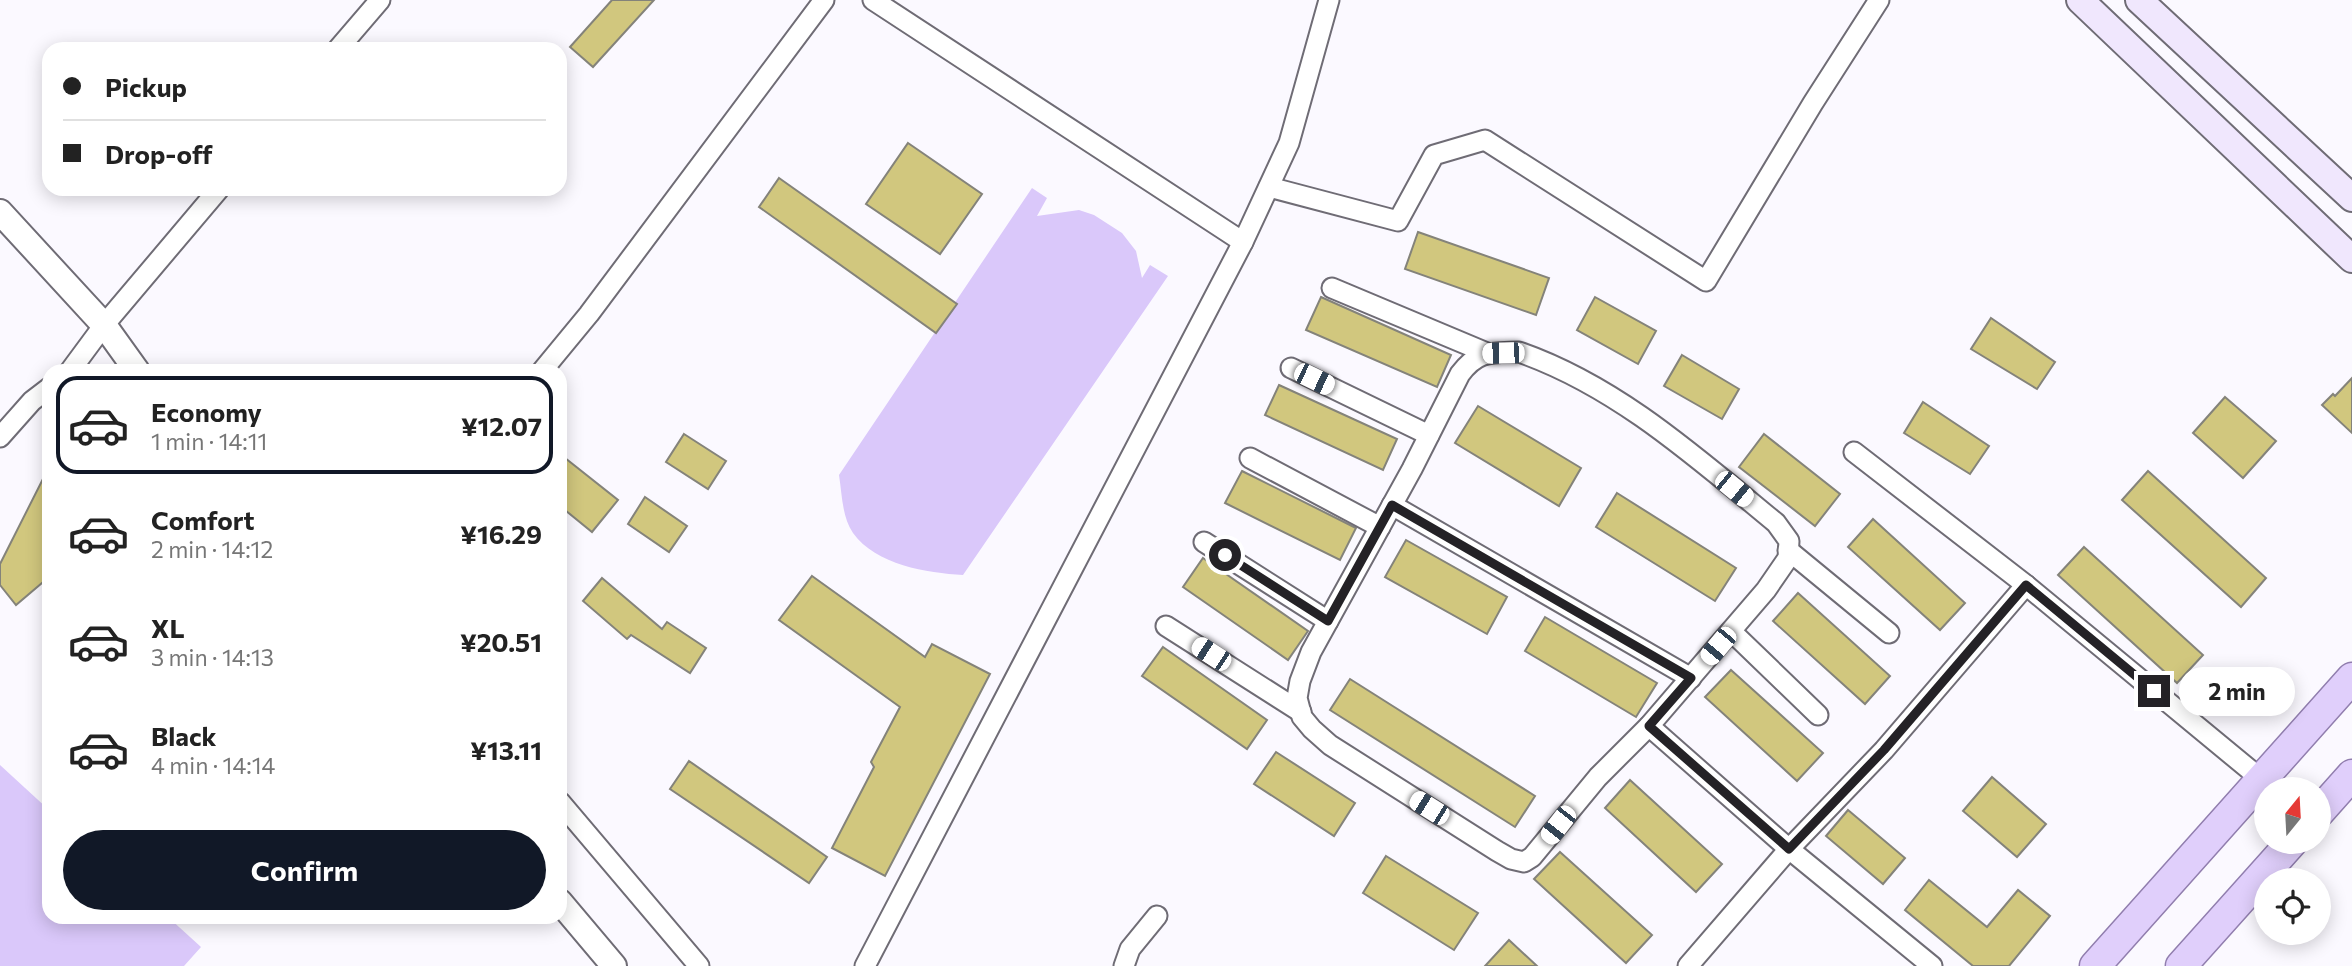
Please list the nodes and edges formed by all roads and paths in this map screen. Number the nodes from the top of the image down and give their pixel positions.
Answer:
1 (380, 0) edge
2 (824, 0) edge
3 (873, 0) edge
4 (1329, 0) edge
5 (1879, 0) edge
6 (2080, 0) edge
7 (2138, 0) edge
8 (344, 42) edge
9 (1269, 187) junction
10 (213, 196) edge
11 (2352, 198) edge
12 (0, 212) edge
13 (1243, 242) junction
14 (2352, 259) edge
15 (1332, 288) dead end
16 (104, 325) junction
17 (1487, 353) junction
18 (75, 364) edge
19 (132, 364) edge
20 (548, 364) edge
21 (1291, 368) dead end
22 (42, 393) edge
23 (1429, 435) junction
24 (0, 438) edge
25 (1854, 452) dead end
26 (1250, 458) dead end
27 (1392, 505) junction
28 (1380, 527) junction
29 (1204, 542) dead end
30 (1788, 550) junction
31 (2026, 585) junction
32 (1328, 621) junction
33 (1166, 626) dead end
34 (1731, 631) junction
35 (1889, 633) dead end
36 (1691, 678) junction
37 (2352, 678) edge
38 (1301, 712) junction
39 (1818, 715) dead end
40 (1649, 726) junction
41 (2352, 775) edge
42 (2257, 777) edge
43 (2273, 777) edge
44 (2254, 799) edge
45 (2331, 799) edge
46 (567, 810) edge
47 (1789, 849) junction
48 (2281, 854) edge
49 (567, 910) edge
50 (1157, 916) dead end
51 (614, 966) edge
52 (699, 966) edge
53 (865, 966) edge
54 (1124, 966) edge
55 (1688, 966) edge
56 (1932, 966) edge
57 (2095, 966) edge
58 (2181, 966) edge

1 - 8 street
2 - 20 street
3 - 13 street
4 - 9 street
5 - 9 street
6 - 14 main road
7 - 11 main road
9 - 13 street
10 - 16 street
12 - 16 street
13 - 53 street
15 - 17 street
16 - 18 street
16 - 19 street
17 - 23 street
17 - 30 street
21 - 23 street
22 - 24 street
23 - 27 street
25 - 31 street
26 - 28 street
27 - 28 street
27 - 36 street
28 - 32 street
29 - 32 street
30 - 34 street
30 - 35 street
31 - 42 street
31 - 47 street
32 - 38 street
33 - 38 street
34 - 36 street
34 - 39 street
36 - 40 street
37 - 43 main road
38 - 40 street
40 - 47 street
41 - 45 main road
44 - 57 main road
46 - 52 street
47 - 55 street
47 - 56 street
48 - 58 main road
49 - 51 street
50 - 54 street

